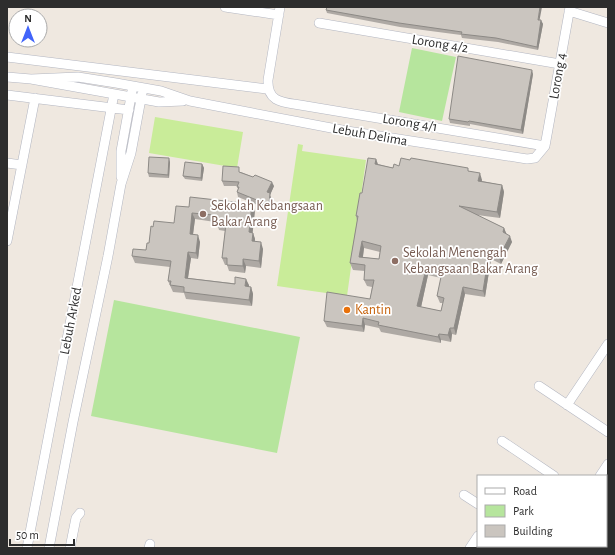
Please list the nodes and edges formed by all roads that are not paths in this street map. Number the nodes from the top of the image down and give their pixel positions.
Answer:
1 (225, 7) edge
2 (569, 9) edge
3 (280, 11) edge
4 (319, 23) dead end
5 (608, 23) edge
6 (7, 58) edge
7 (560, 64) junction
8 (7, 77) edge
9 (31, 79) junction
10 (133, 86) junction
11 (144, 88) junction
12 (267, 89) junction
13 (114, 94) junction
14 (7, 95) edge
15 (131, 97) junction
16 (35, 98) junction
17 (142, 99) junction
18 (190, 101) junction
19 (111, 108) junction
20 (129, 110) junction
21 (545, 146) junction
22 (7, 163) edge
23 (22, 165) junction
24 (121, 184) junction
25 (7, 241) edge
26 (608, 344) edge
27 (538, 386) dead end
28 (567, 405) junction
29 (608, 432) edge
30 (502, 441) dead end
31 (608, 464) edge
32 (553, 475) edge
33 (601, 475) edge
34 (464, 495) dead end
35 (477, 503) edge
36 (80, 513) dead end
37 (477, 538) edge
38 (27, 548) edge
39 (49, 548) edge
40 (70, 548) edge
41 (470, 548) edge

1 - 3 street
2 - 5 street
2 - 7 street, Lorong 4
3 - 12 street
4 - 7 street, Lorong 4/2
6 - 12 street
7 - 21 street, Lorong 4
8 - 9 street, Lebuh Delima
9 - 10 street, Lebuh Delima
9 - 13 street, Lebuh Delima
10 - 11 street, Lebuh Delima
10 - 15 street, Lebuh Arked
11 - 17 street, Lebuh Arked
11 - 18 street, Lebuh Delima
12 - 21 street, Lorong 4/1
13 - 15 street, Lebuh Delima
13 - 19 street, Lebuh Arked
14 - 16 street
15 - 17 street, Lebuh Delima
15 - 20 street, Lebuh Arked
16 - 19 street
16 - 23 street
17 - 18 street, Lebuh Delima
17 - 24 street, Lebuh Arked
18 - 21 street, Lebuh Delima
19 - 20 street
19 - 38 street, Lebuh Arked
20 - 24 street, Lebuh Arked
22 - 23 street
23 - 25 street
24 - 39 street, Lebuh Arked
26 - 28 street
27 - 28 street
28 - 29 street
30 - 32 street
31 - 33 street
34 - 35 street
36 - 40 street
37 - 41 street

